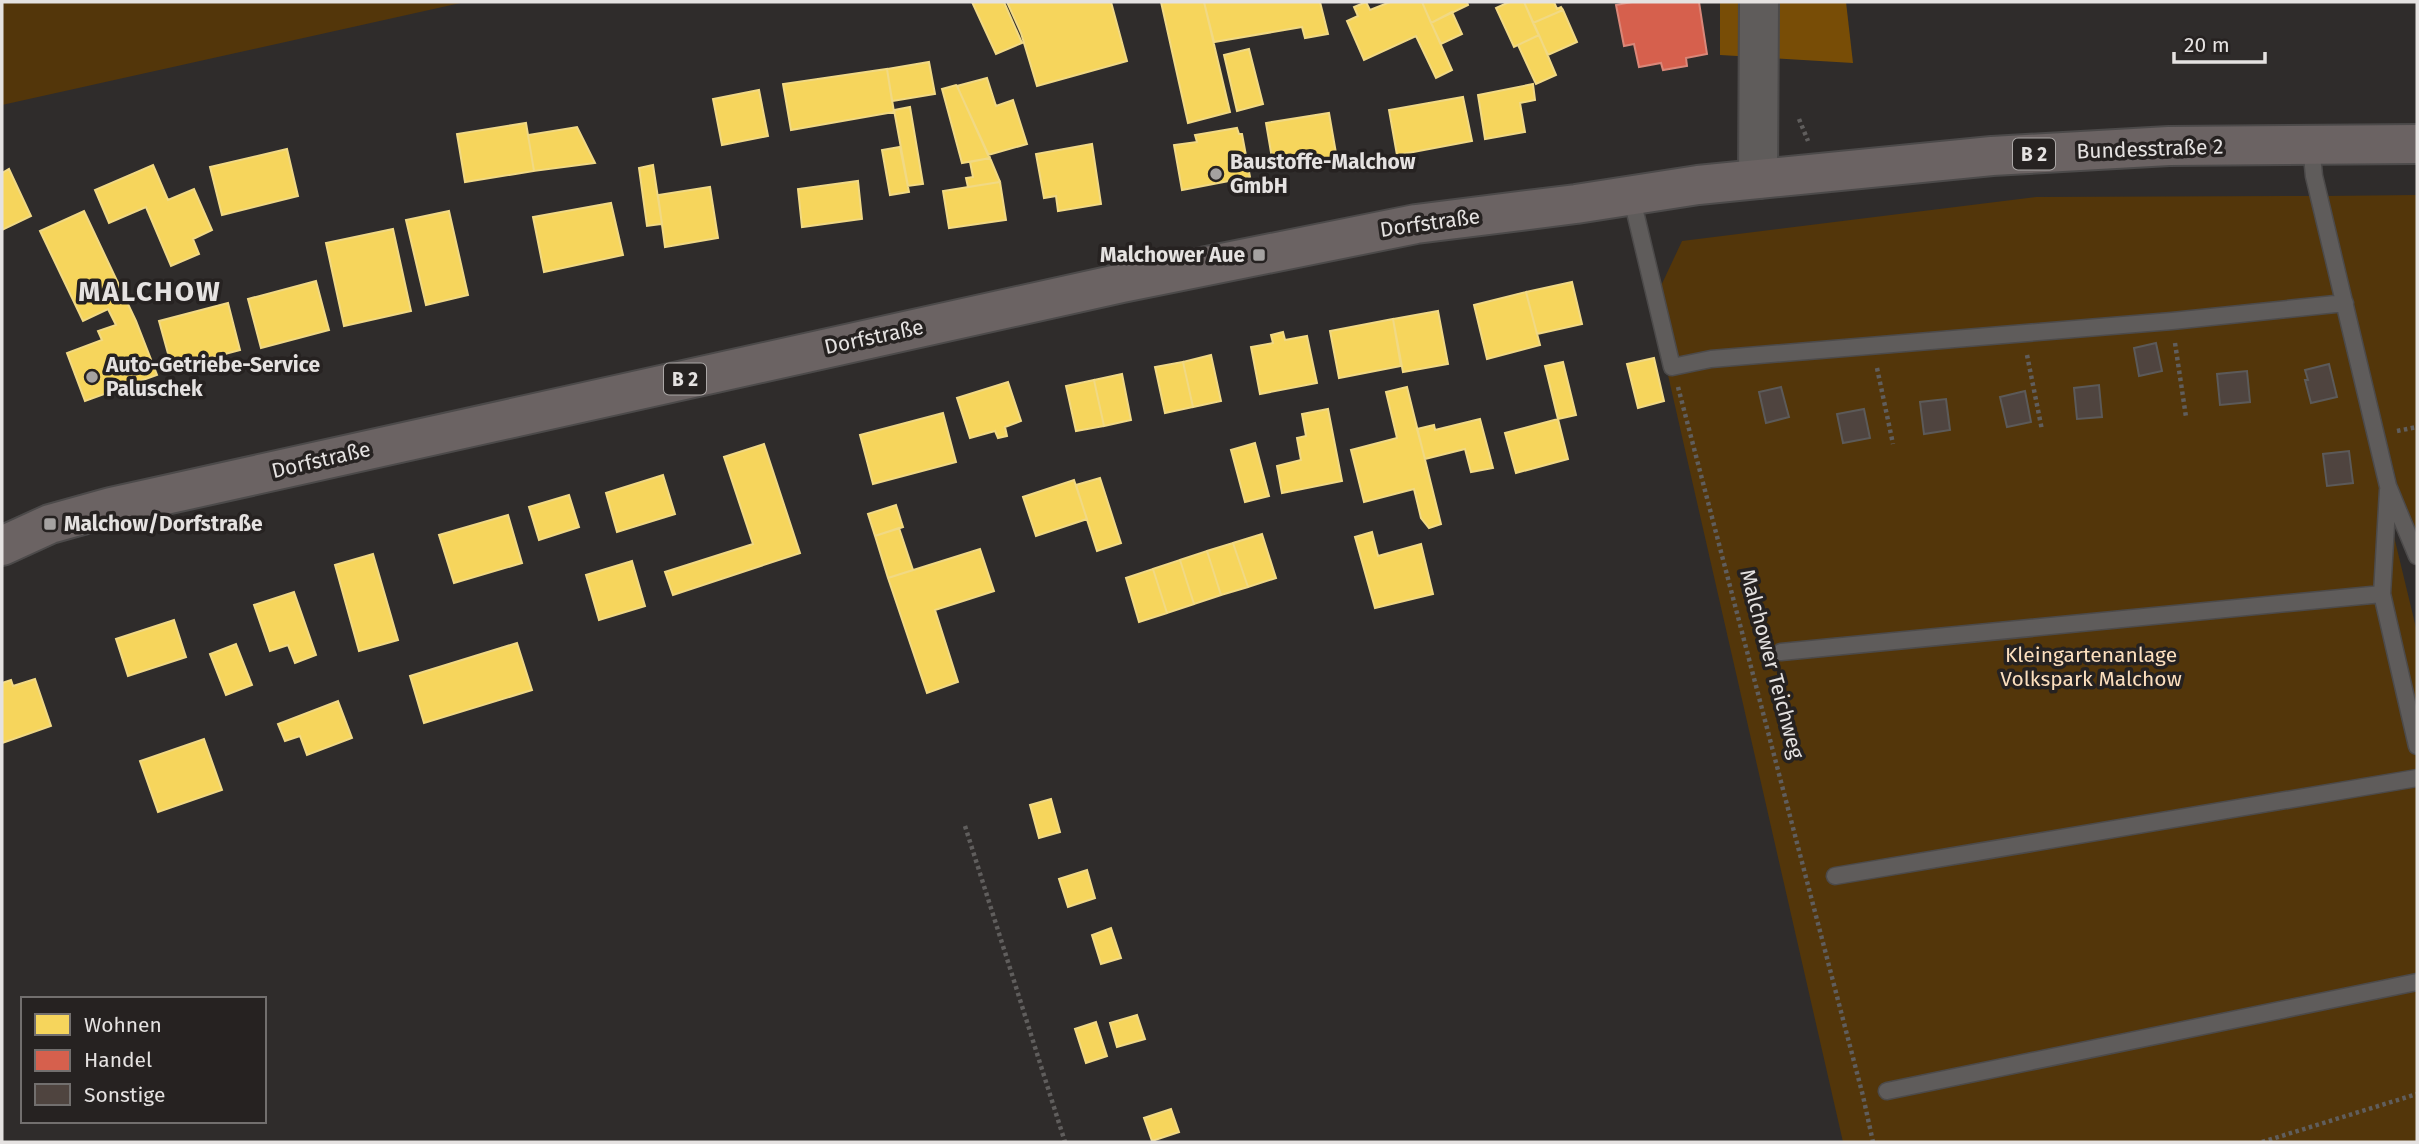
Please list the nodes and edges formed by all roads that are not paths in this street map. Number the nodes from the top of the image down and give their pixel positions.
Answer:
1 (1759, 2) edge
2 (2417, 144) edge
3 (2311, 145) junction
4 (1758, 180) junction
5 (1631, 195) junction
6 (2345, 303) junction
7 (2388, 486) junction
8 (2, 546) edge
9 (2417, 556) edge
10 (2382, 594) junction
11 (1781, 652) dead end
12 (2417, 746) edge
13 (2417, 778) edge
14 (1835, 876) dead end
15 (2417, 982) edge
16 (1887, 1091) dead end

1 - 4 main road
2 - 3 main road, Bundesstraße 2 / B 2
3 - 4 main road, Bundesstraße 2 / B 2
3 - 6 lane
4 - 5 main road, Dorfstraße / B 2
5 - 6 lane
5 - 8 main road, Dorfstraße / B 2
6 - 7 lane
7 - 9 lane
7 - 10 lane
10 - 11 lane
10 - 12 lane
13 - 14 lane
15 - 16 lane

